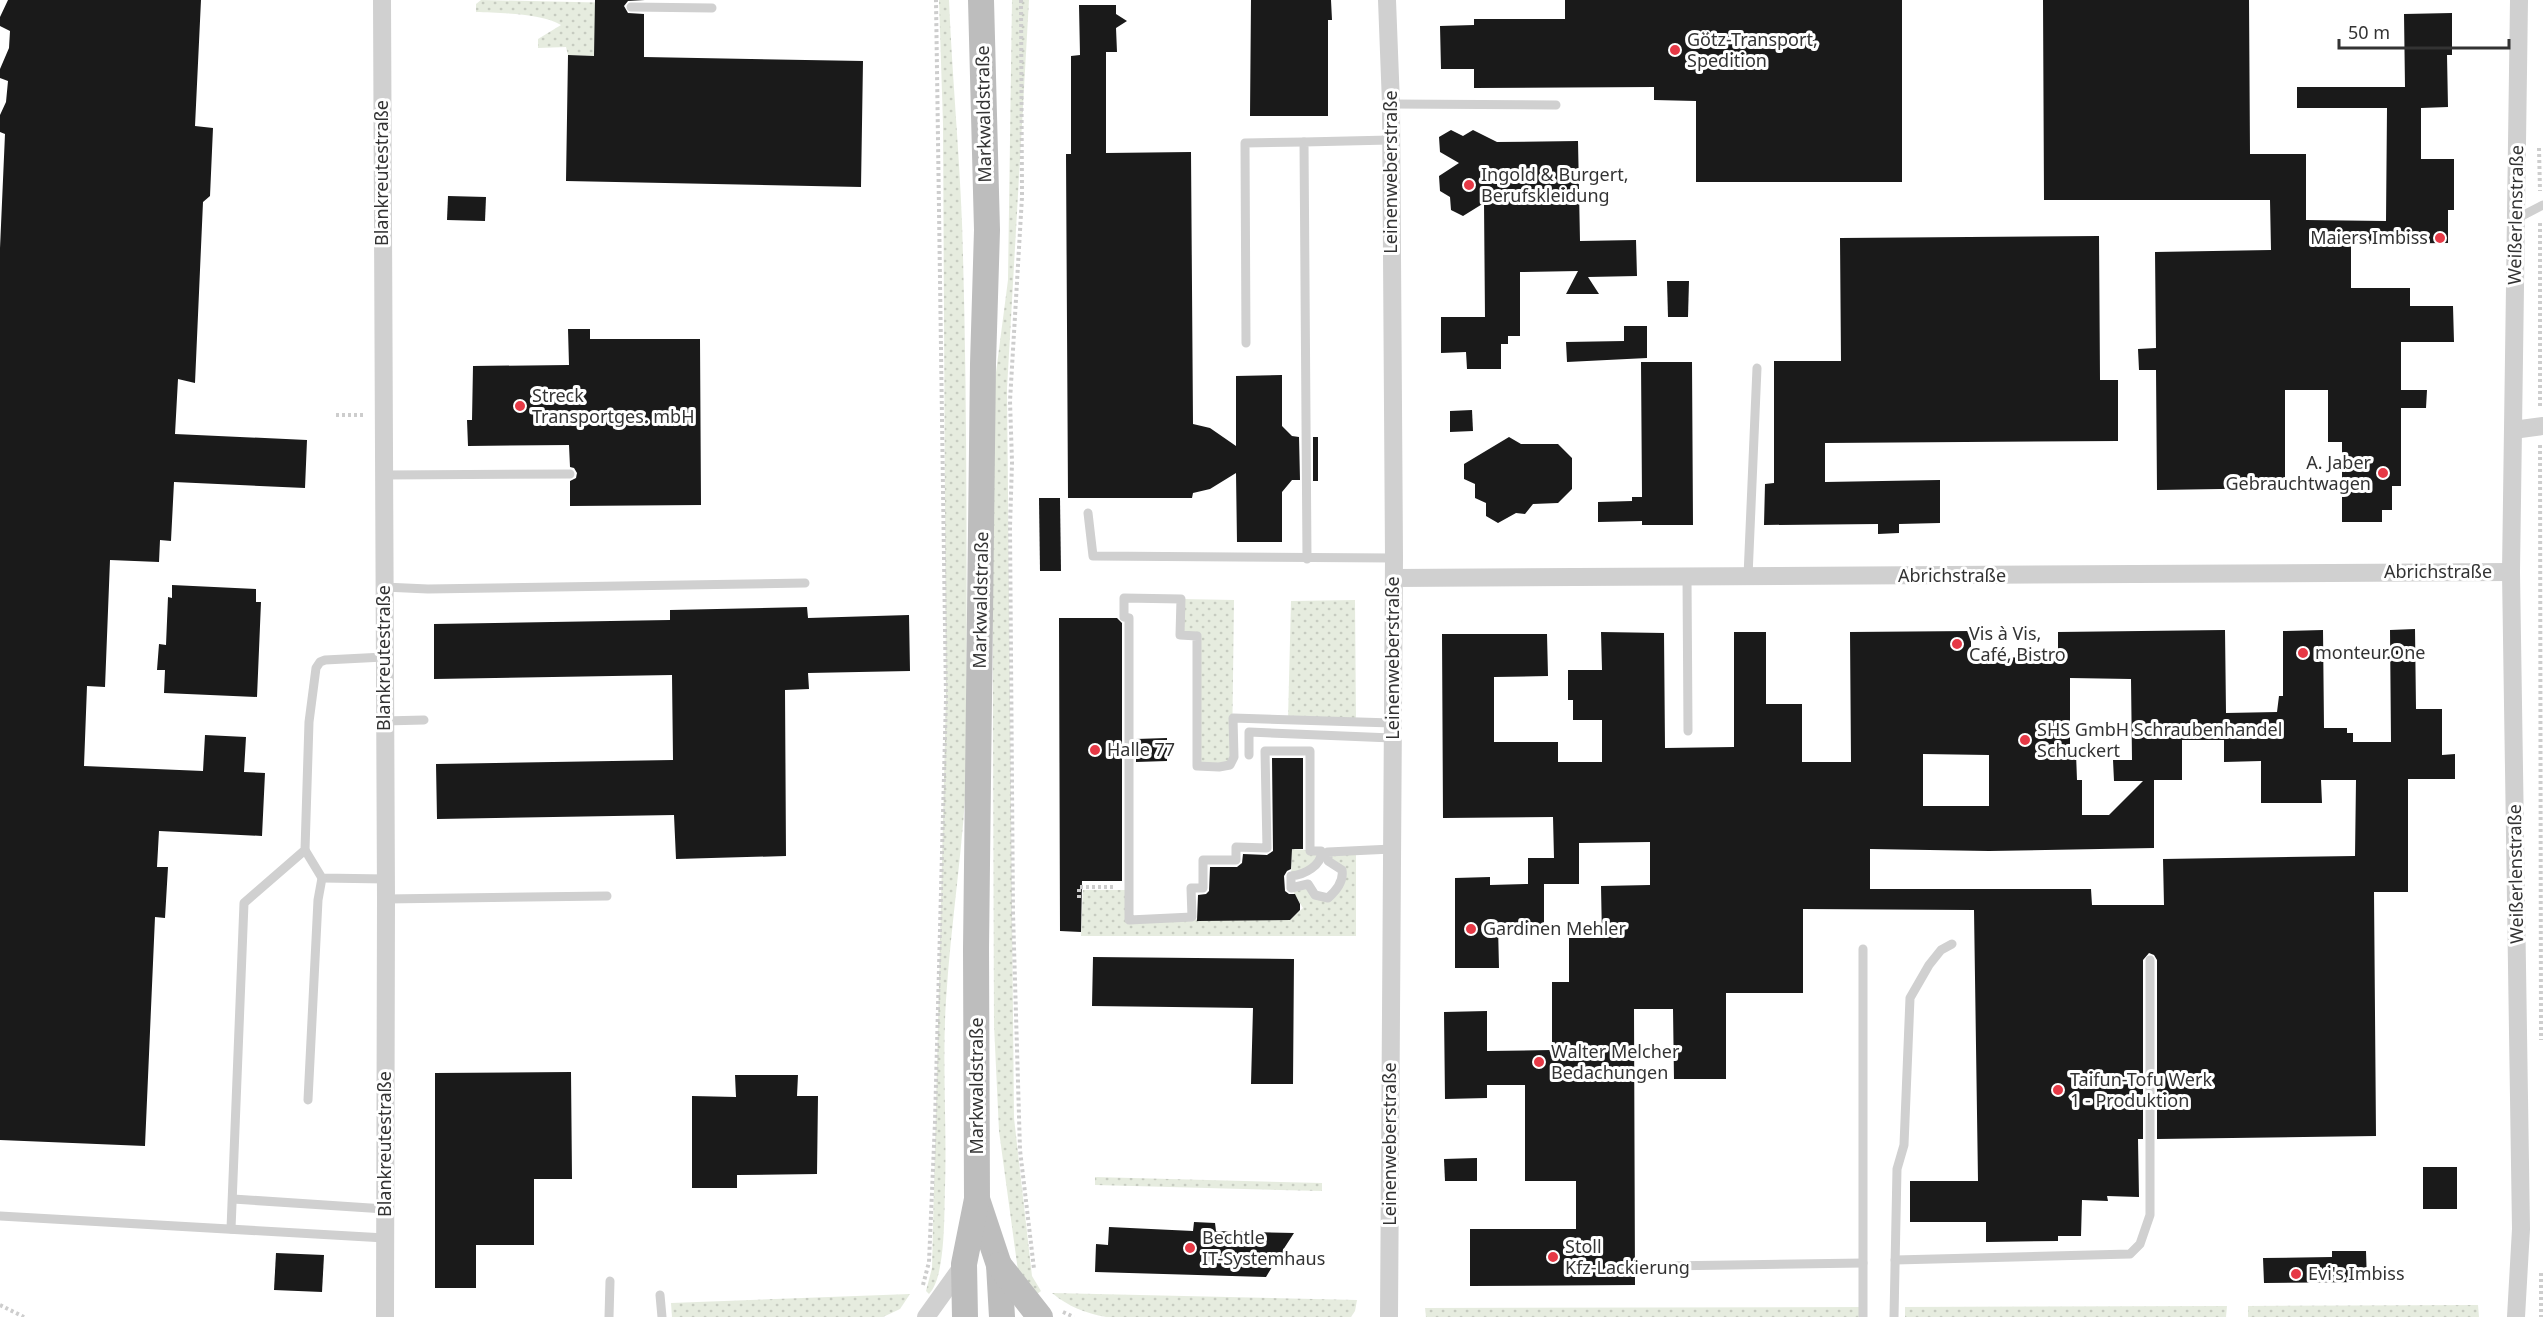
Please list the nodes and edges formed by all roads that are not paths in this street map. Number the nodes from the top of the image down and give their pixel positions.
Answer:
1 (382, 0) edge
2 (981, 0) edge
3 (1387, 0) edge
4 (2519, 0) edge
5 (631, 7) dead end
6 (712, 8) dead end
7 (1391, 104) junction
8 (1556, 105) dead end
9 (1390, 140) junction
10 (1304, 142) junction
11 (2541, 206) edge
12 (2516, 219) junction
13 (1246, 344) dead end
14 (1757, 368) dead end
15 (2541, 426) edge
16 (2513, 430) junction
17 (570, 474) dead end
18 (384, 475) junction
19 (1088, 513) dead end
20 (1394, 558) junction
21 (1307, 559) junction
22 (2511, 572) junction
23 (1748, 576) junction
24 (1688, 577) junction
25 (1394, 578) junction
26 (805, 584) dead end
27 (384, 587) junction
28 (384, 657) junction
29 (1249, 718) junction
30 (424, 720) dead end
31 (384, 721) junction
32 (1392, 730) junction
33 (1688, 731) dead end
34 (1250, 732) junction
35 (1249, 755) dead end
36 (1392, 849) junction
37 (305, 850) junction
38 (322, 878) junction
39 (386, 879) junction
40 (608, 896) dead end
41 (386, 899) junction
42 (1952, 944) dead end
43 (1863, 949) dead end
44 (2150, 960) dead end
45 (308, 1100) dead end
46 (233, 1199) junction
47 (977, 1199) junction
48 (385, 1209) junction
49 (0, 1216) edge
50 (231, 1229) junction
51 (385, 1238) junction
52 (1895, 1260) junction
53 (1863, 1263) junction
54 (964, 1264) junction
55 (999, 1265) junction
56 (1665, 1266) dead end
57 (610, 1281) dead end
58 (660, 1295) dead end
59 (1051, 1314) edge
60 (385, 1317) edge
61 (609, 1317) edge
62 (662, 1317) edge
63 (927, 1317) edge
64 (965, 1317) edge
65 (1002, 1317) edge
66 (1389, 1317) edge
67 (1863, 1317) edge
68 (1894, 1317) edge
69 (2516, 1317) edge

1 - 18 street, Blankreutestraße
2 - 47 main road, Markwaldstraße
3 - 7 street, Leinenweberstraße
4 - 12 street, Weißerlenstraße
5 - 6 lane
7 - 8 lane
7 - 9 street, Leinenweberstraße
9 - 10 lane
9 - 20 street, Leinenweberstraße
10 - 13 lane
10 - 21 lane
11 - 12 lane
12 - 16 street, Weißerlenstraße
14 - 23 lane
15 - 16 street
16 - 22 street, Weißerlenstraße
17 - 18 lane
18 - 27 street, Blankreutestraße
19 - 21 lane
20 - 21 lane
20 - 25 street, Leinenweberstraße
22 - 23 street, Abrichstraße
22 - 69 street, Weißerlenstraße
23 - 24 street, Abrichstraße
24 - 25 street, Abrichstraße
24 - 33 lane
25 - 32 street, Leinenweberstraße
26 - 27 lane
27 - 28 street, Blankreutestraße
28 - 31 street, Blankreutestraße
28 - 37 lane
29 - 32 lane
29 - 34 lane
29 - 36 lane
30 - 31 lane
31 - 39 street, Blankreutestraße
32 - 34 lane
32 - 36 street, Leinenweberstraße
34 - 35 lane
36 - 66 street, Leinenweberstraße
37 - 38 lane
37 - 46 lane
38 - 39 lane
38 - 45 lane
39 - 41 street, Blankreutestraße
40 - 41 lane
41 - 48 street, Blankreutestraße
42 - 52 lane
43 - 53 lane
44 - 52 lane
46 - 48 lane
46 - 50 lane
47 - 54 main road, Markwaldstraße
47 - 55 main road, Markwaldstraße
48 - 51 street, Blankreutestraße
49 - 50 lane
50 - 51 lane
51 - 60 street, Blankreutestraße
52 - 68 lane
53 - 56 lane
53 - 67 lane
54 - 63 street
54 - 64 main road, Markwaldstraße
55 - 59 main road
55 - 65 main road, Markwaldstraße
57 - 61 lane
58 - 62 lane

